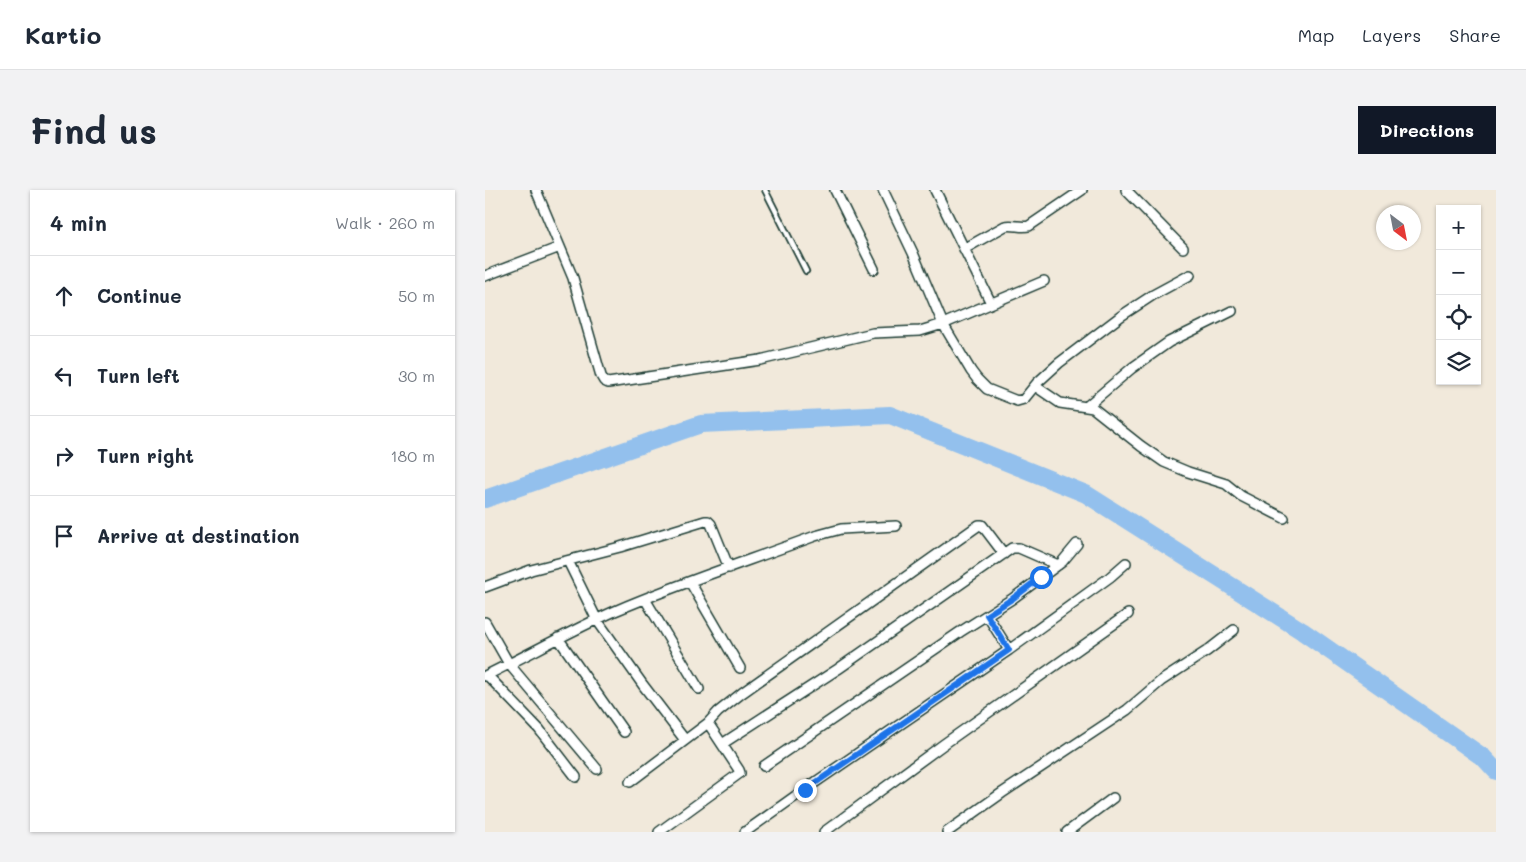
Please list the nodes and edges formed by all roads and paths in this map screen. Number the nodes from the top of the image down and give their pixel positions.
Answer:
1 (536, 190) edge
2 (765, 190) edge
3 (835, 190) edge
4 (883, 190) edge
5 (946, 190) edge
6 (1126, 190) edge
7 (936, 192) edge
8 (1076, 192) edge
9 (560, 247) junction
10 (1183, 248) dead end
11 (964, 249) junction
12 (874, 270) dead end
13 (806, 271) dead end
14 (1191, 275) dead end
15 (485, 276) edge
16 (1044, 281) dead end
17 (991, 303) junction
18 (1232, 311) dead end
19 (943, 324) junction
20 (1035, 386) junction
21 (1086, 406) junction
22 (1284, 518) dead end
23 (896, 526) dead end
24 (1077, 544) dead end
25 (1003, 554) junction
26 (568, 561) junction
27 (1126, 563) dead end
28 (1058, 565) junction
29 (729, 568) junction
30 (690, 582) junction
31 (485, 586) edge
32 (645, 600) junction
33 (1128, 614) dead end
34 (987, 615) junction
35 (597, 620) junction
36 (485, 622) edge
37 (1234, 630) dead end
38 (559, 638) junction
39 (1009, 650) junction
40 (509, 664) junction
41 (740, 668) dead end
42 (486, 676) edge
43 (699, 689) dead end
44 (708, 723) junction
45 (624, 732) dead end
46 (685, 740) junction
47 (723, 744) junction
48 (764, 766) dead end
49 (597, 770) dead end
50 (576, 777) dead end
51 (631, 782) dead end
52 (1113, 798) dead end
53 (659, 832) edge
54 (745, 832) edge
55 (824, 832) edge
56 (947, 832) edge
57 (1067, 832) edge

1 - 9 street
2 - 13 lane
3 - 12 street
4 - 19 street
5 - 7 street
6 - 10 street
7 - 11 street
8 - 11 street
9 - 15 street
9 - 19 street
11 - 17 street
14 - 20 street
16 - 17 street
17 - 19 street
18 - 21 street
19 - 20 street
20 - 21 street
21 - 22 street
23 - 29 street
24 - 28 street
25 - 28 street
25 - 44 street
25 - 47 street
26 - 29 street
26 - 31 street
26 - 35 street
27 - 39 street
28 - 34 street
29 - 30 street
30 - 32 street
30 - 41 street
32 - 35 street
32 - 43 street
33 - 55 street
34 - 39 street
34 - 48 street
35 - 38 street
35 - 46 street
36 - 40 street
37 - 56 street
38 - 40 street
38 - 45 street
39 - 54 street
40 - 42 street
40 - 49 street
42 - 50 street
44 - 46 street
44 - 47 street
46 - 51 street
47 - 53 street
52 - 57 street

